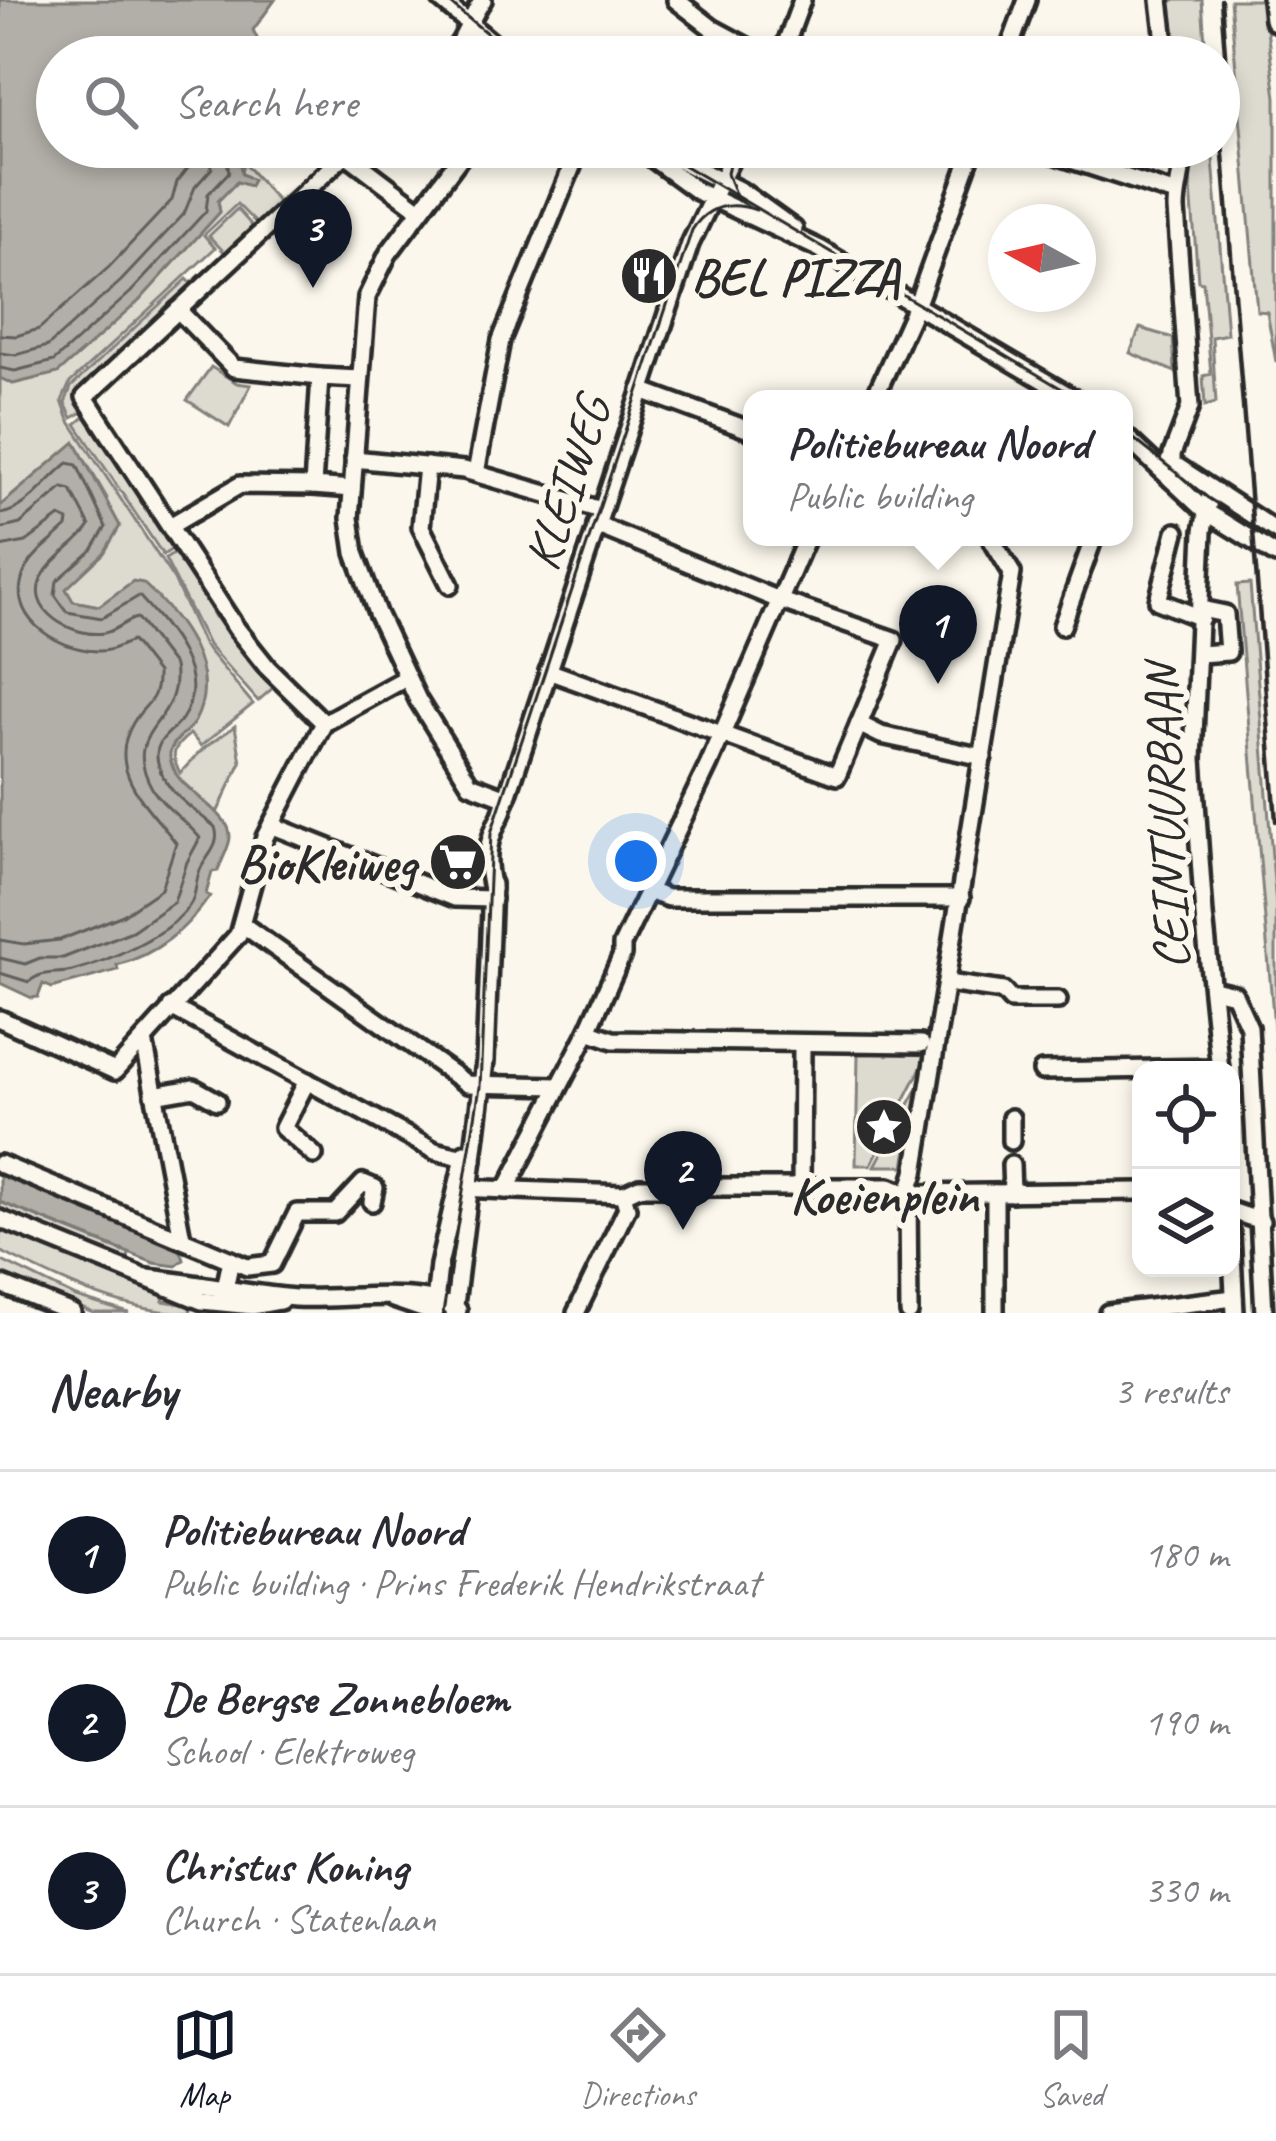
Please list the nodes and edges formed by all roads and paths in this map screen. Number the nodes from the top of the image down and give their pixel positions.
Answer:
1 (441, 0) edge
2 (483, 0) edge
3 (676, 0) edge
4 (802, 0) edge
5 (1028, 0) edge
6 (1160, 0) edge
7 (1274, 0) edge
8 (1276, 20) edge
9 (468, 23) junction
10 (464, 36) edge
11 (484, 36) edge
12 (727, 36) edge
13 (789, 36) edge
14 (1014, 36) edge
15 (1164, 36) edge
16 (331, 168) edge
17 (371, 168) edge
18 (452, 168) edge
19 (571, 168) edge
20 (667, 168) edge
21 (694, 168) edge
22 (726, 168) edge
23 (966, 168) edge
24 (1097, 168) edge
25 (1184, 168) edge
26 (719, 181) junction
27 (1176, 194) junction
28 (710, 198) junction
29 (420, 210) junction
30 (820, 249) junction
31 (915, 306) junction
32 (178, 310) junction
33 (320, 377) junction
34 (359, 379) junction
35 (641, 390) junction
36 (878, 390) edge
37 (1060, 390) edge
38 (743, 428) edge
39 (1133, 447) edge
40 (354, 459) junction
41 (427, 466) junction
42 (1172, 471) junction
43 (476, 472) junction
44 (313, 486) junction
45 (352, 489) junction
46 (1211, 490) junction
47 (1204, 511) junction
48 (599, 518) junction
49 (170, 526) junction
50 (1276, 531) edge
51 (1176, 532) dead end
52 (803, 546) edge
53 (996, 546) edge
54 (1091, 546) edge
55 (1276, 556) edge
56 (450, 585) dead end
57 (779, 600) junction
58 (1201, 614) junction
59 (1062, 626) dead end
60 (1199, 654) junction
61 (548, 671) junction
62 (406, 678) junction
63 (324, 723) junction
64 (859, 724) junction
65 (723, 733) junction
66 (983, 757) junction
67 (507, 797) junction
68 (271, 825) junction
69 (647, 891) junction
70 (492, 894) junction
71 (962, 898) junction
72 (243, 925) junction
73 (947, 983) junction
74 (1214, 989) junction
75 (1058, 1000) dead end
76 (171, 1007) junction
77 (0, 1019) edge
78 (588, 1031) junction
79 (144, 1040) junction
80 (921, 1044) dead end
81 (802, 1045) junction
82 (1219, 1061) edge
83 (1132, 1070) edge
84 (1042, 1071) dead end
85 (307, 1081) junction
86 (558, 1085) junction
87 (482, 1087) junction
88 (154, 1095) junction
89 (217, 1101) dead end
90 (1011, 1118) dead end
91 (1011, 1141) dead end
92 (314, 1155) dead end
93 (469, 1159) junction
94 (0, 1164) edge
95 (1011, 1165) dead end
96 (801, 1186) junction
97 (463, 1188) junction
98 (506, 1190) junction
99 (1132, 1191) edge
100 (1004, 1193) junction
101 (624, 1194) junction
102 (908, 1194) junction
103 (371, 1202) dead end
104 (1240, 1214) edge
105 (0, 1219) edge
106 (1261, 1221) junction
107 (182, 1238) junction
108 (231, 1260) junction
109 (0, 1284) edge
110 (222, 1302) edge
111 (1235, 1306) edge
112 (434, 1308) edge
113 (457, 1311) edge
114 (72, 1313) edge
115 (576, 1313) edge
116 (909, 1313) edge
117 (995, 1313) edge
118 (1108, 1313) edge
119 (1264, 1313) edge

1 - 9 street
2 - 9 street
3 - 12 street
4 - 13 street
5 - 14 street
6 - 15 street
7 - 8 highway
9 - 10 street
9 - 11 street
16 - 32 street
17 - 29 street
18 - 29 street
19 - 43 street
20 - 28 street
21 - 26 street
22 - 26 street, KLEIWEG
23 - 31 street
24 - 27 street
25 - 27 street
26 - 28 street, KLEIWEG
26 - 30 street
27 - 42 street
28 - 30 street
28 - 35 street, KLEIWEG
29 - 34 street
30 - 31 street
31 - 36 street
31 - 37 street
32 - 33 street
32 - 49 street
33 - 34 street
33 - 44 street
34 - 40 street
35 - 38 street
35 - 48 street, KLEIWEG
39 - 42 street
40 - 41 street
40 - 45 street
41 - 43 street
41 - 56 street
42 - 46 street
42 - 47 street
43 - 48 street
44 - 45 street
44 - 49 street
45 - 62 street
46 - 47 street, CEINTUURBAAN
46 - 50 street
47 - 55 street
47 - 58 street, CEINTUURBAAN
48 - 57 street
48 - 61 street, KLEIWEG
49 - 63 street
51 - 58 street
52 - 57 street
53 - 66 street
54 - 59 street
57 - 64 street
57 - 65 street
58 - 60 street, CEINTUURBAAN
58 - 60 street
60 - 74 street, CEINTUURBAAN
61 - 65 street
61 - 67 street, KLEIWEG
62 - 63 street
62 - 67 street
63 - 68 street
64 - 65 street
64 - 66 street
65 - 69 street
66 - 71 street
67 - 70 street, KLEIWEG
68 - 70 street
68 - 72 street
69 - 71 street
69 - 78 street
70 - 87 street, KLEIWEG
71 - 73 street
72 - 76 street
72 - 87 street
73 - 75 street
73 - 102 street
74 - 82 street, CEINTUURBAAN
74 - 106 street
76 - 79 street
76 - 85 street
77 - 79 street
78 - 81 street
78 - 86 street
79 - 88 street
80 - 81 street
81 - 96 street
83 - 84 street
85 - 92 street
85 - 93 street
86 - 87 street
86 - 98 street
87 - 93 street, KLEIWEG
88 - 89 street
88 - 107 street
90 - 91 street
93 - 97 street, KLEIWEG
94 - 107 street
95 - 100 street
96 - 101 street
96 - 102 street
97 - 98 street
97 - 112 street, KLEIWEG
97 - 113 street, KLEIWEG
98 - 101 street
99 - 100 street
100 - 102 street
100 - 117 street
101 - 115 street
102 - 116 street
103 - 108 street
104 - 106 street
105 - 110 street
106 - 119 street
107 - 108 street
108 - 110 street
109 - 114 street
110 - 112 street
111 - 118 street
112 - 113 street

